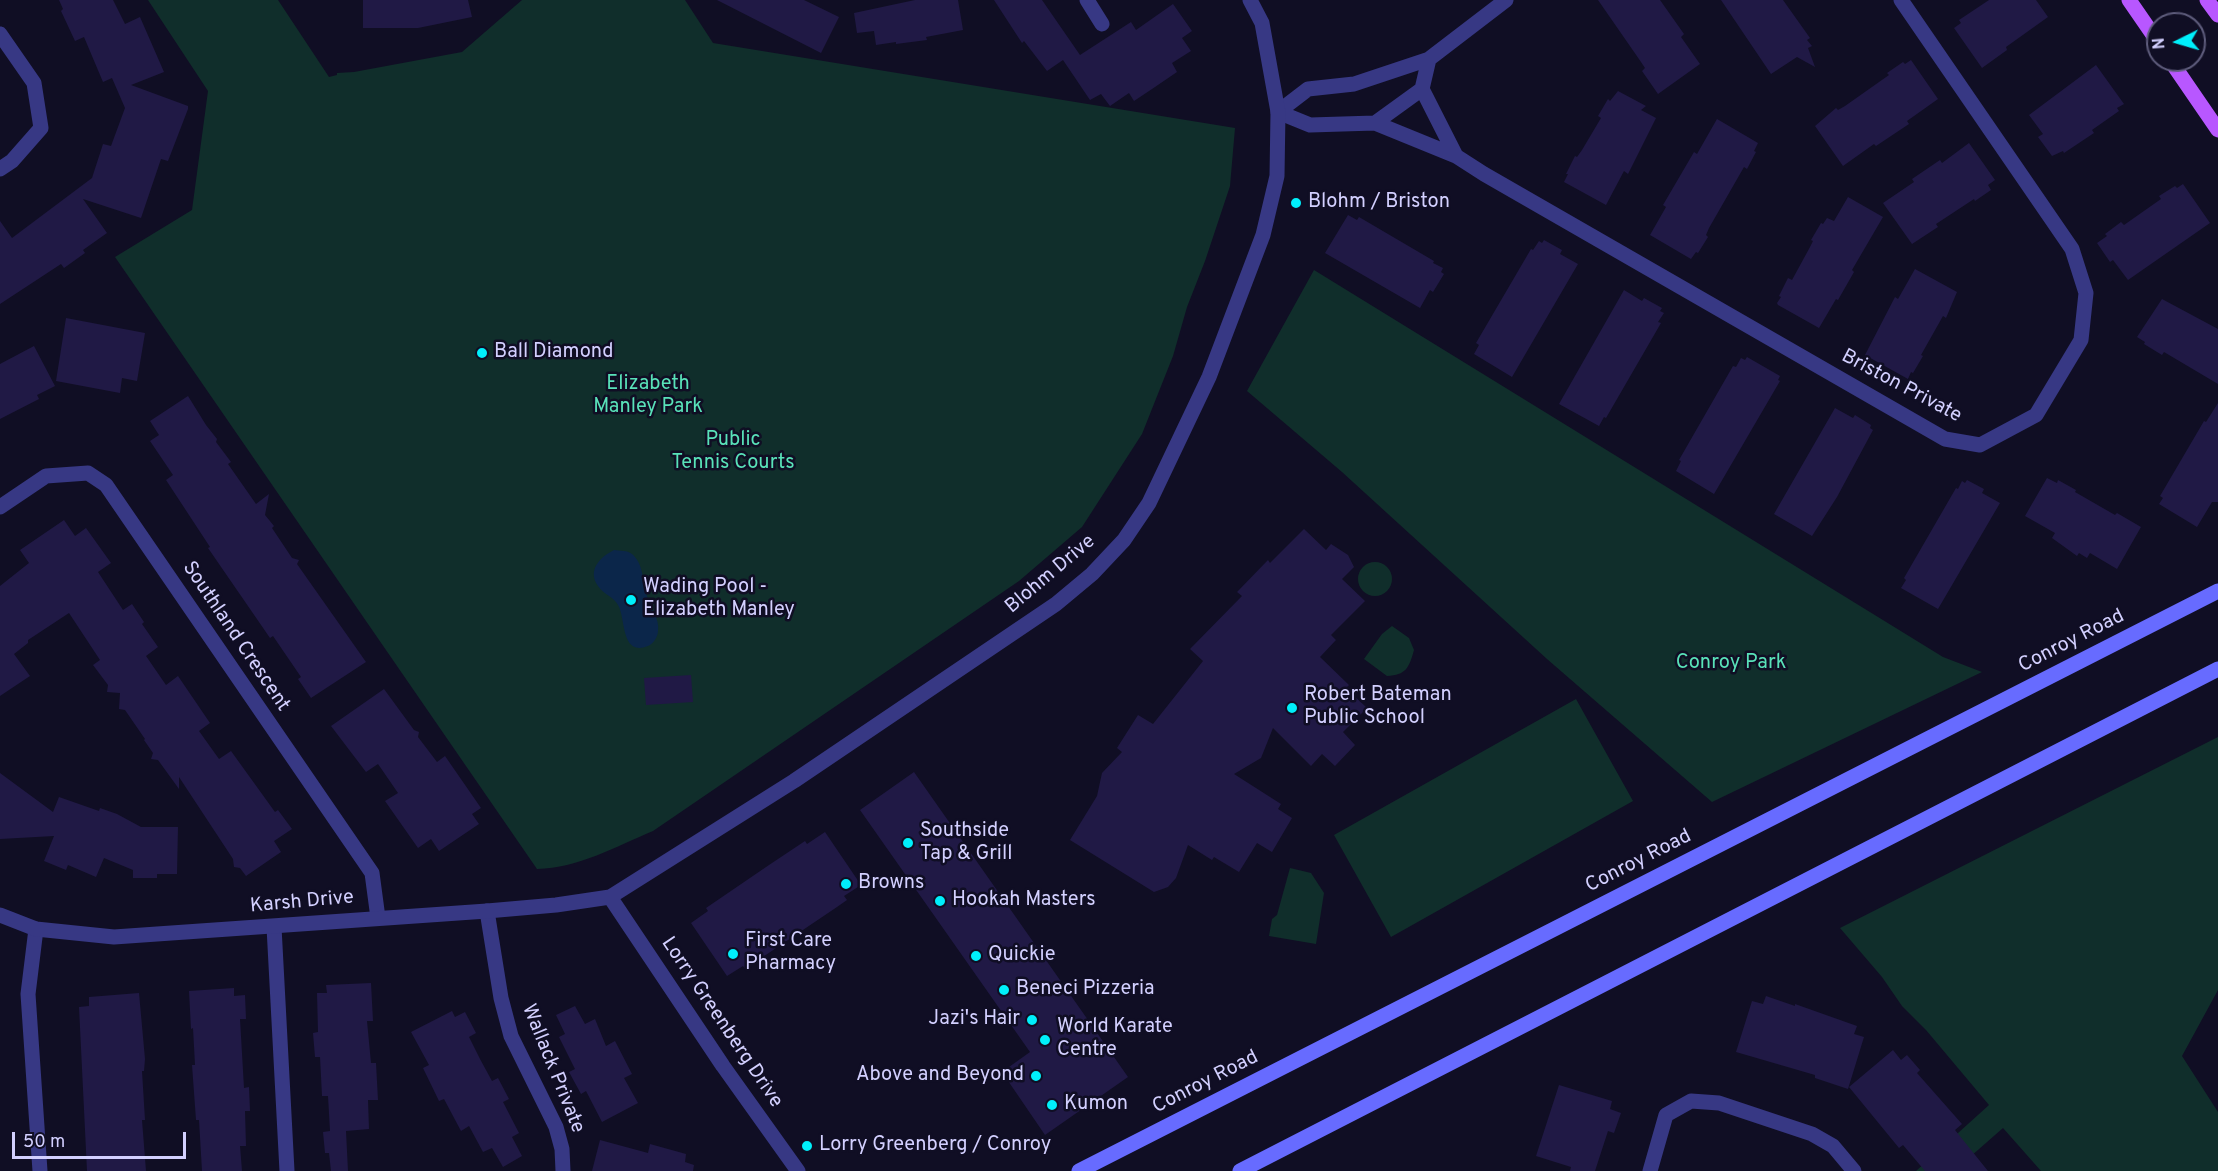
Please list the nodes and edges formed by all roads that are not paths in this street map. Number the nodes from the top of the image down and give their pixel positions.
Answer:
1 (1087, 0) edge
2 (1250, 0) edge
3 (1506, 0) edge
4 (1901, 0) edge
5 (2129, 0) edge
6 (2207, 0) edge
7 (2218, 15) edge
8 (1102, 24) dead end
9 (2146, 25) edge
10 (0, 34) edge
11 (1429, 59) junction
12 (2178, 72) edge
13 (1422, 89) junction
14 (1278, 112) junction
15 (1375, 123) junction
16 (2218, 130) edge
17 (1456, 156) junction
18 (0, 169) edge
19 (0, 507) edge
20 (2218, 591) edge
21 (2218, 669) edge
22 (610, 897) junction
23 (487, 911) junction
24 (0, 915) edge
25 (378, 918) junction
26 (274, 927) junction
27 (36, 928) junction
28 (40, 1171) edge
29 (287, 1171) edge
30 (563, 1171) edge
31 (798, 1171) edge
32 (1079, 1171) edge
33 (1240, 1171) edge
34 (1650, 1171) edge
35 (1854, 1171) edge

1 - 8 street
2 - 14 street, Blohm Drive
3 - 11 street
4 - 17 street, Briston Private
5 - 9 main road
6 - 7 main road
10 - 18 street
11 - 13 street
11 - 14 street
12 - 16 main road
13 - 15 street
13 - 17 street
14 - 15 street, Briston Private
14 - 22 street, Blohm Drive
15 - 17 street, Briston Private
19 - 25 street, Southland Crescent
20 - 32 main road, Conroy Road
21 - 33 main road
22 - 23 street, Karsh Drive
22 - 31 street, Lorry Greenberg Drive
23 - 25 street, Karsh Drive
23 - 30 street, Wallack Private
24 - 27 street, Karsh Drive
25 - 26 street, Karsh Drive
26 - 27 street, Karsh Drive
26 - 29 street
27 - 28 street
34 - 35 street

